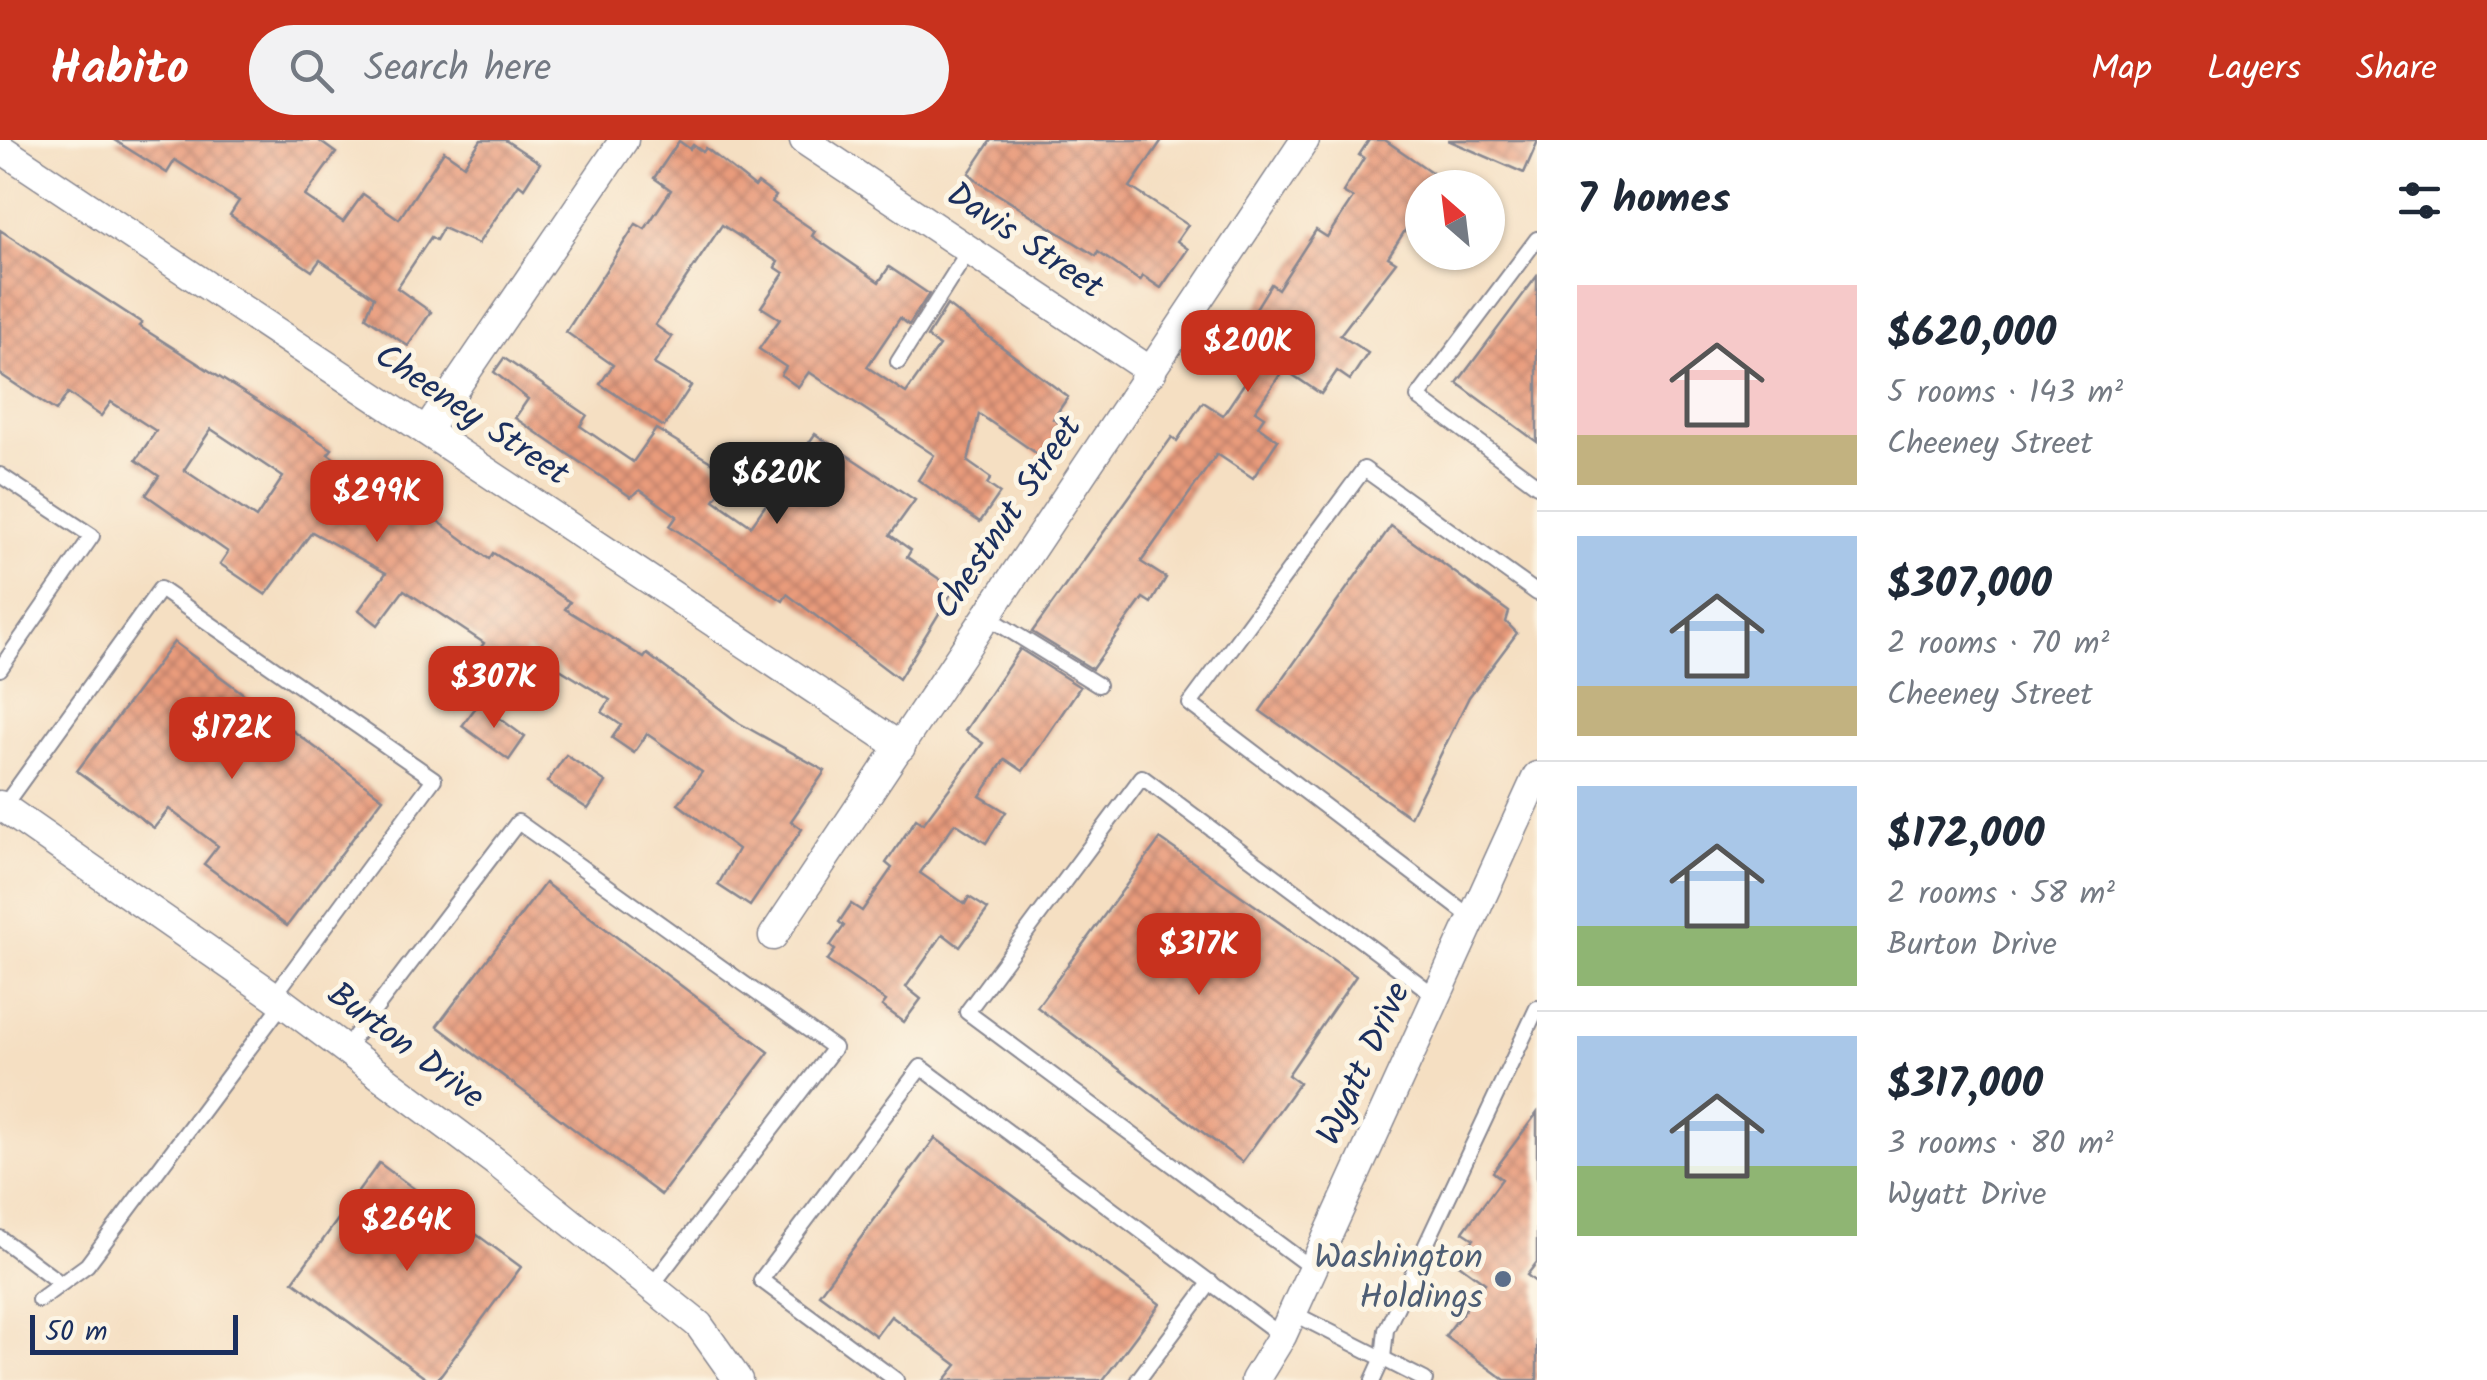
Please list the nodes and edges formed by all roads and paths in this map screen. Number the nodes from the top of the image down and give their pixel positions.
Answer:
1 (624, 140) edge
2 (804, 140) edge
3 (1305, 140) edge
4 (0, 148) edge
5 (1537, 239) edge
6 (969, 250) junction
7 (898, 362) dead end
8 (1152, 372) junction
9 (426, 432) junction
10 (0, 475) edge
11 (1537, 485) edge
12 (1537, 594) edge
13 (988, 617) junction
14 (0, 669) edge
15 (1098, 685) dead end
16 (901, 747) junction
17 (1536, 782) edge
18 (1, 806) edge
19 (1472, 918) junction
20 (773, 936) dead end
21 (1437, 997) junction
22 (278, 999) junction
23 (1537, 1008) edge
24 (345, 1050) junction
25 (0, 1238) edge
26 (1313, 1270) junction
27 (1211, 1282) junction
28 (60, 1283) junction
29 (649, 1288) junction
30 (38, 1300) dead end
31 (1288, 1324) junction
32 (1383, 1358) junction
33 (738, 1380) edge
34 (896, 1380) edge
35 (1138, 1380) edge
36 (1255, 1380) edge
37 (1373, 1380) edge
38 (1424, 1380) edge

1 - 9 street
2 - 6 street, Davis Street
3 - 8 street, Chestnut Street
4 - 9 street, Cheeney Street
5 - 11 lane
6 - 7 lane
6 - 8 street, Davis Street
8 - 13 street, Chestnut Street
9 - 16 street, Cheeney Street
10 - 14 lane
12 - 19 lane
13 - 15 lane
13 - 16 street, Chestnut Street
16 - 20 street, Chestnut Street
17 - 19 street, Wyatt Drive
18 - 22 street, Burton Drive
18 - 22 lane
19 - 21 street, Wyatt Drive
21 - 26 street, Wyatt Drive
21 - 26 lane
22 - 24 street, Burton Drive
22 - 28 lane
23 - 32 lane
24 - 29 street, Burton Drive
24 - 29 lane
25 - 28 lane
26 - 31 street, Wyatt Drive
27 - 31 lane
27 - 34 lane
27 - 35 lane
28 - 30 lane
29 - 33 street, Burton Drive
31 - 32 lane
31 - 36 street, Wyatt Drive
32 - 37 lane
32 - 38 lane

